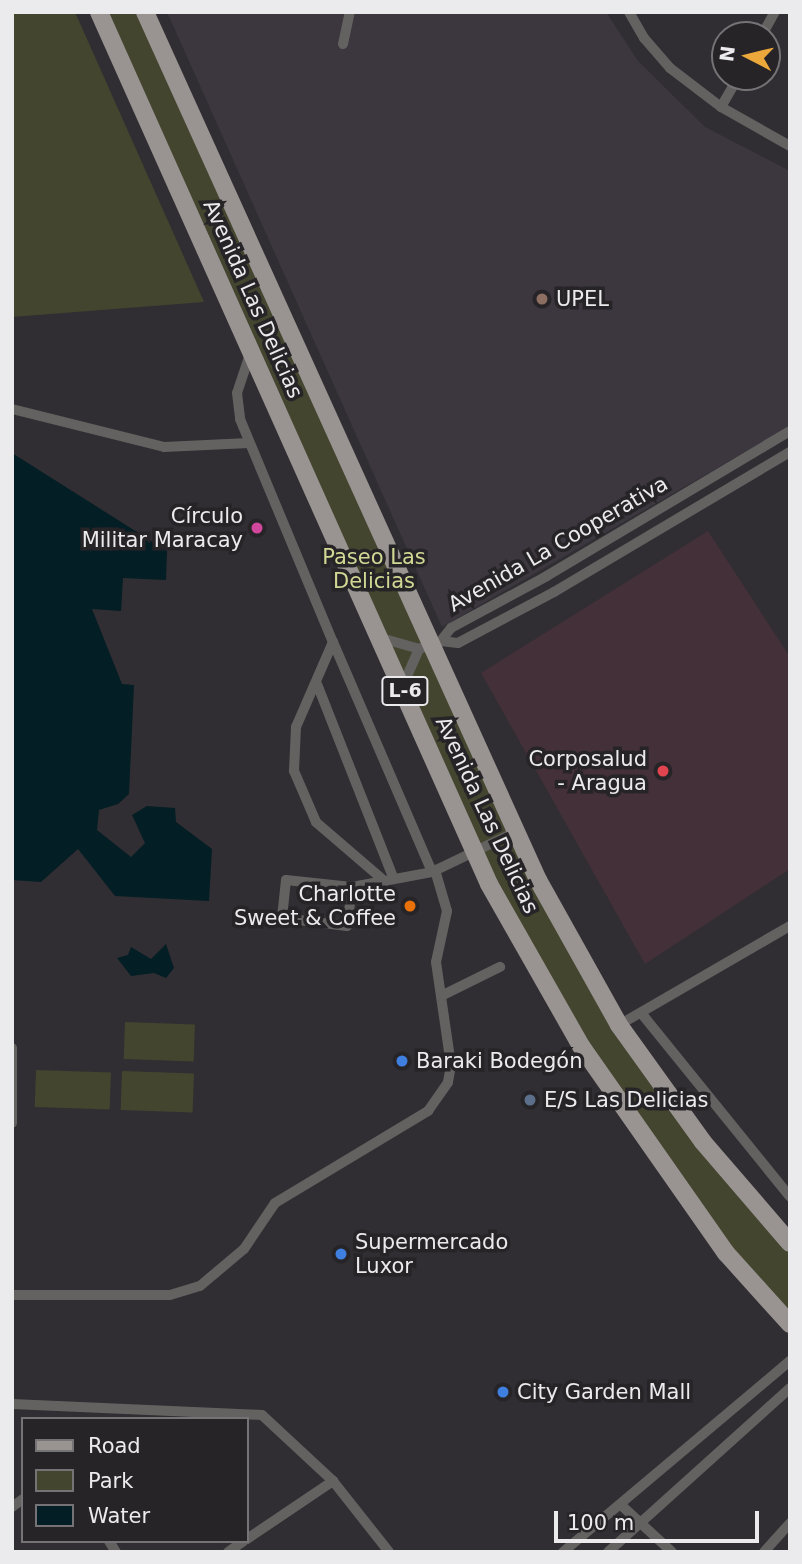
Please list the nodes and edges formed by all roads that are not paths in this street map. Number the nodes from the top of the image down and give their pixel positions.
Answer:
1 (99, 12) edge
2 (145, 12) edge
3 (350, 12) edge
4 (629, 12) edge
5 (343, 44) dead end
6 (730, 91) edge
7 (721, 107) junction
8 (790, 146) edge
9 (251, 351) junction
10 (12, 408) edge
11 (790, 431) edge
12 (249, 443) junction
13 (790, 452) edge
14 (381, 638) junction
15 (333, 642) junction
16 (430, 645) junction
17 (317, 684) junction
18 (403, 685) junction
19 (514, 832) junction
20 (474, 850) junction
21 (433, 871) junction
22 (387, 877) junction
23 (352, 887) junction
24 (790, 926) edge
25 (499, 967) dead end
26 (441, 996) junction
27 (642, 1014) junction
28 (619, 1025) junction
29 (12, 1048) edge
30 (12, 1123) edge
31 (790, 1197) edge
32 (790, 1243) edge
33 (12, 1295) edge
34 (790, 1324) edge
35 (790, 1361) edge
36 (790, 1388) edge
37 (12, 1404) edge
38 (333, 1481) junction
39 (621, 1505) junction
40 (790, 1523) edge
41 (642, 1525) junction
42 (248, 1538) edge
43 (389, 1552) edge
44 (563, 1552) edge
45 (608, 1552) edge
46 (672, 1552) edge
47 (764, 1552) edge

1 - 9 main road, Avenida Las Delicias / L-6
2 - 16 main road, Avenida Las Delicias / L-6
3 - 5 street
4 - 7 street
6 - 7 street
7 - 8 street
9 - 12 street
9 - 14 main road, Avenida Las Delicias / L-6
10 - 12 street
11 - 16 street, Avenida La Cooperativa
12 - 15 street
13 - 16 street, Avenida La Cooperativa
14 - 16 street
14 - 18 main road, Avenida Las Delicias / L-6
15 - 17 street
15 - 21 street
16 - 18 street
16 - 19 main road, Avenida Las Delicias / L-6
17 - 22 street
17 - 22 street
18 - 20 main road, Avenida Las Delicias / L-6
19 - 20 street
19 - 28 main road, Avenida Las Delicias / L-6
20 - 21 street
20 - 34 main road, Avenida Las Delicias / L-6
21 - 22 street
21 - 26 street
22 - 23 street
23 - 23 street
24 - 27 street
25 - 26 street
26 - 33 street
27 - 28 street
27 - 31 street
28 - 32 main road, Avenida Las Delicias / L-6
29 - 30 street
35 - 39 street
36 - 41 street
37 - 38 street
38 - 42 street
38 - 43 street
39 - 41 street
39 - 44 street
40 - 47 street
41 - 45 street
41 - 46 street

